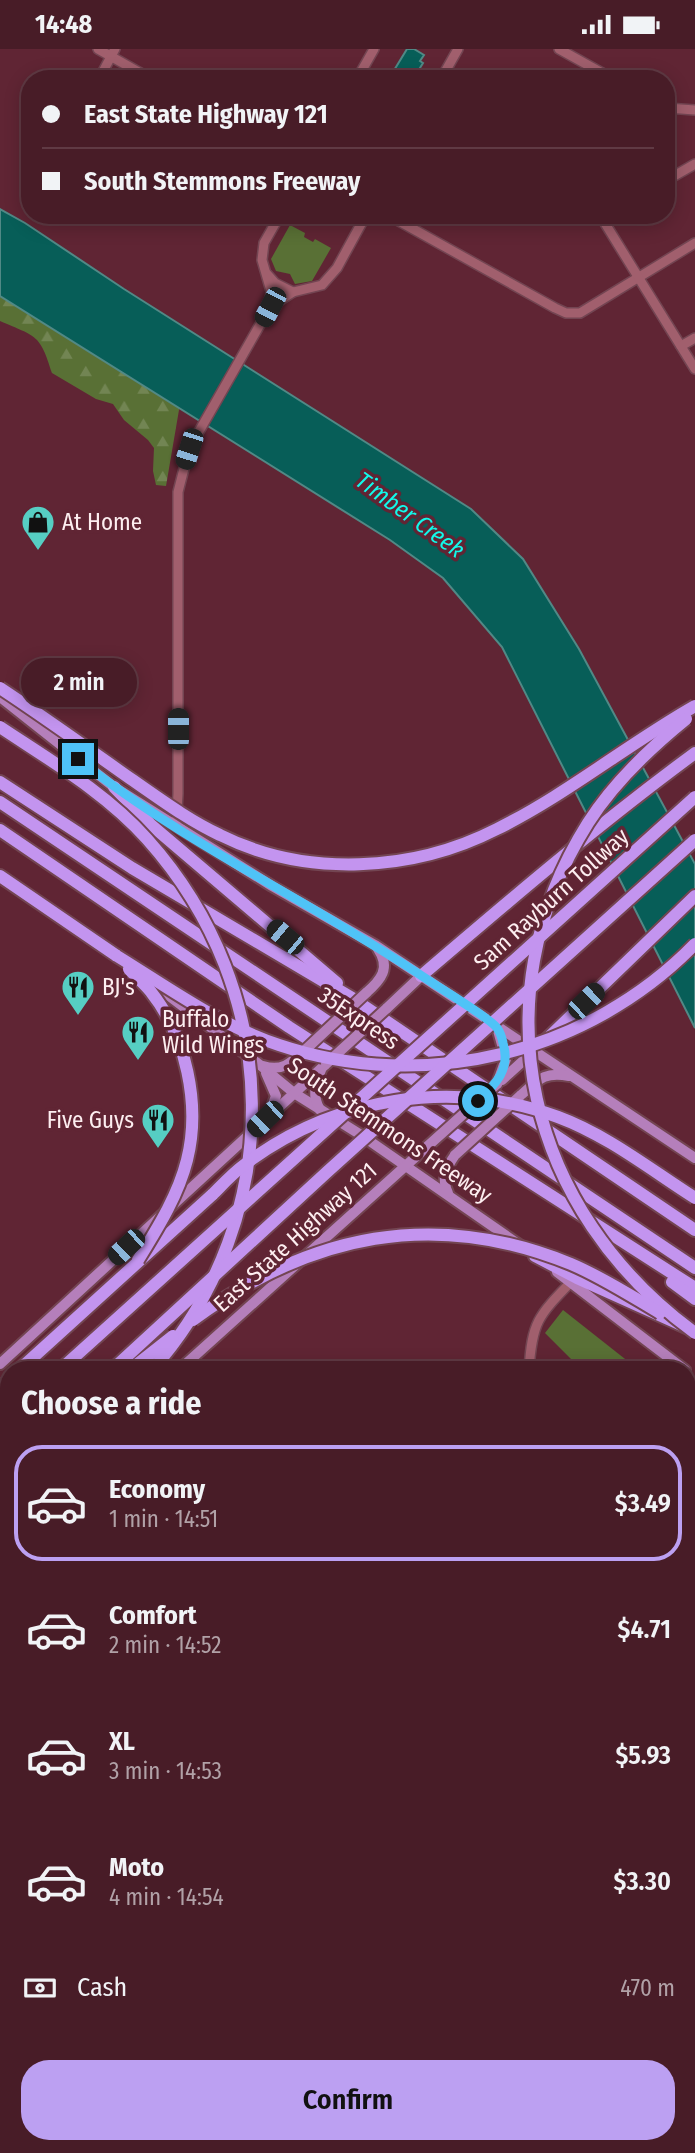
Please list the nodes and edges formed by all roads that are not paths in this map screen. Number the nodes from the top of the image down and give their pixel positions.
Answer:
1 (98, 49) edge
2 (374, 49) edge
3 (458, 49) edge
4 (559, 49) edge
5 (113, 53) edge
6 (104, 70) edge
7 (138, 70) edge
8 (362, 70) edge
9 (446, 70) edge
10 (597, 70) edge
11 (675, 109) edge
12 (695, 110) edge
13 (695, 164) edge
14 (675, 175) edge
15 (275, 224) edge
16 (361, 224) edge
17 (404, 224) edge
18 (607, 224) edge
19 (695, 243) edge
20 (266, 273) junction
21 (638, 277) junction
22 (293, 292) junction
23 (270, 307) junction
24 (695, 338) edge
25 (681, 346) junction
26 (695, 369) edge
27 (0, 688) edge
28 (0, 697) edge
29 (695, 708) edge
30 (0, 727) edge
31 (695, 753) edge
32 (0, 782) edge
33 (114, 787) junction
34 (695, 797) edge
35 (0, 802) edge
36 (176, 826) junction
37 (0, 830) edge
38 (695, 840) edge
39 (0, 878) edge
40 (695, 895) edge
41 (695, 944) edge
42 (375, 945) junction
43 (117, 956) junction
44 (421, 976) junction
45 (352, 998) junction
46 (497, 1027) junction
47 (534, 1051) junction
48 (260, 1065) junction
49 (324, 1066) junction
50 (572, 1077) junction
51 (497, 1084) junction
52 (294, 1094) junction
53 (321, 1111) junction
54 (265, 1119) junction
55 (695, 1158) edge
56 (405, 1167) junction
57 (448, 1194) junction
58 (695, 1198) edge
59 (695, 1230) edge
60 (632, 1248) junction
61 (531, 1254) junction
62 (138, 1261) junction
63 (695, 1268) edge
64 (570, 1282) junction
65 (695, 1288) edge
66 (695, 1299) edge
67 (695, 1333) edge
68 (3, 1361) edge
69 (29, 1361) edge
70 (70, 1361) edge
71 (122, 1361) edge
72 (141, 1361) edge
73 (160, 1361) edge
74 (189, 1361) edge
75 (530, 1361) edge
76 (674, 1361) edge

1 - 5 street
2 - 8 street
3 - 9 street
4 - 10 street
5 - 6 street
5 - 7 street
11 - 12 street
13 - 14 street
15 - 20 street
16 - 22 street
17 - 21 street
18 - 21 street
19 - 21 street
20 - 22 street
20 - 23 street
21 - 25 street
22 - 23 street
23 - 36 street
24 - 25 street
25 - 26 street
27 - 29 highway, bridge
28 - 33 main road
29 - 67 highway, bridge
30 - 73 highway, bridge
31 - 44 highway, bridge
32 - 45 highway
33 - 36 main road
33 - 45 highway
34 - 70 highway, Sam Rayburn Tollway, bridge
35 - 63 highway, 35Express
36 - 42 main road
37 - 60 highway, South Stemmons Freeway
38 - 71 highway, bridge
39 - 43 highway
39 - 48 main road, South Stemmons Freeway
40 - 47 highway
41 - 43 highway, bridge
42 - 44 main road
42 - 48 main road, bridge
43 - 62 highway, bridge
44 - 46 main road
44 - 49 main road, bridge
45 - 59 highway
46 - 47 main road
46 - 51 main road
47 - 50 main road
47 - 51 main road, East State Highway 121
48 - 52 main road, South Stemmons Freeway
48 - 54 main road
49 - 52 main road
49 - 53 main road
50 - 55 main road
50 - 57 main road, bridge
51 - 56 main road, East State Highway 121, bridge
52 - 53 main road, South Stemmons Freeway
52 - 54 main road
53 - 56 main road, South Stemmons Freeway
54 - 68 main road
56 - 57 main road, South Stemmons Freeway
56 - 74 main road, East State Highway 121
57 - 61 main road, South Stemmons Freeway
58 - 62 highway, bridge
60 - 65 highway, South Stemmons Freeway
60 - 66 highway
61 - 64 main road, South Stemmons Freeway
61 - 67 highway
62 - 69 highway
64 - 75 street
64 - 76 main road, South Stemmons Freeway
67 - 72 highway, bridge

